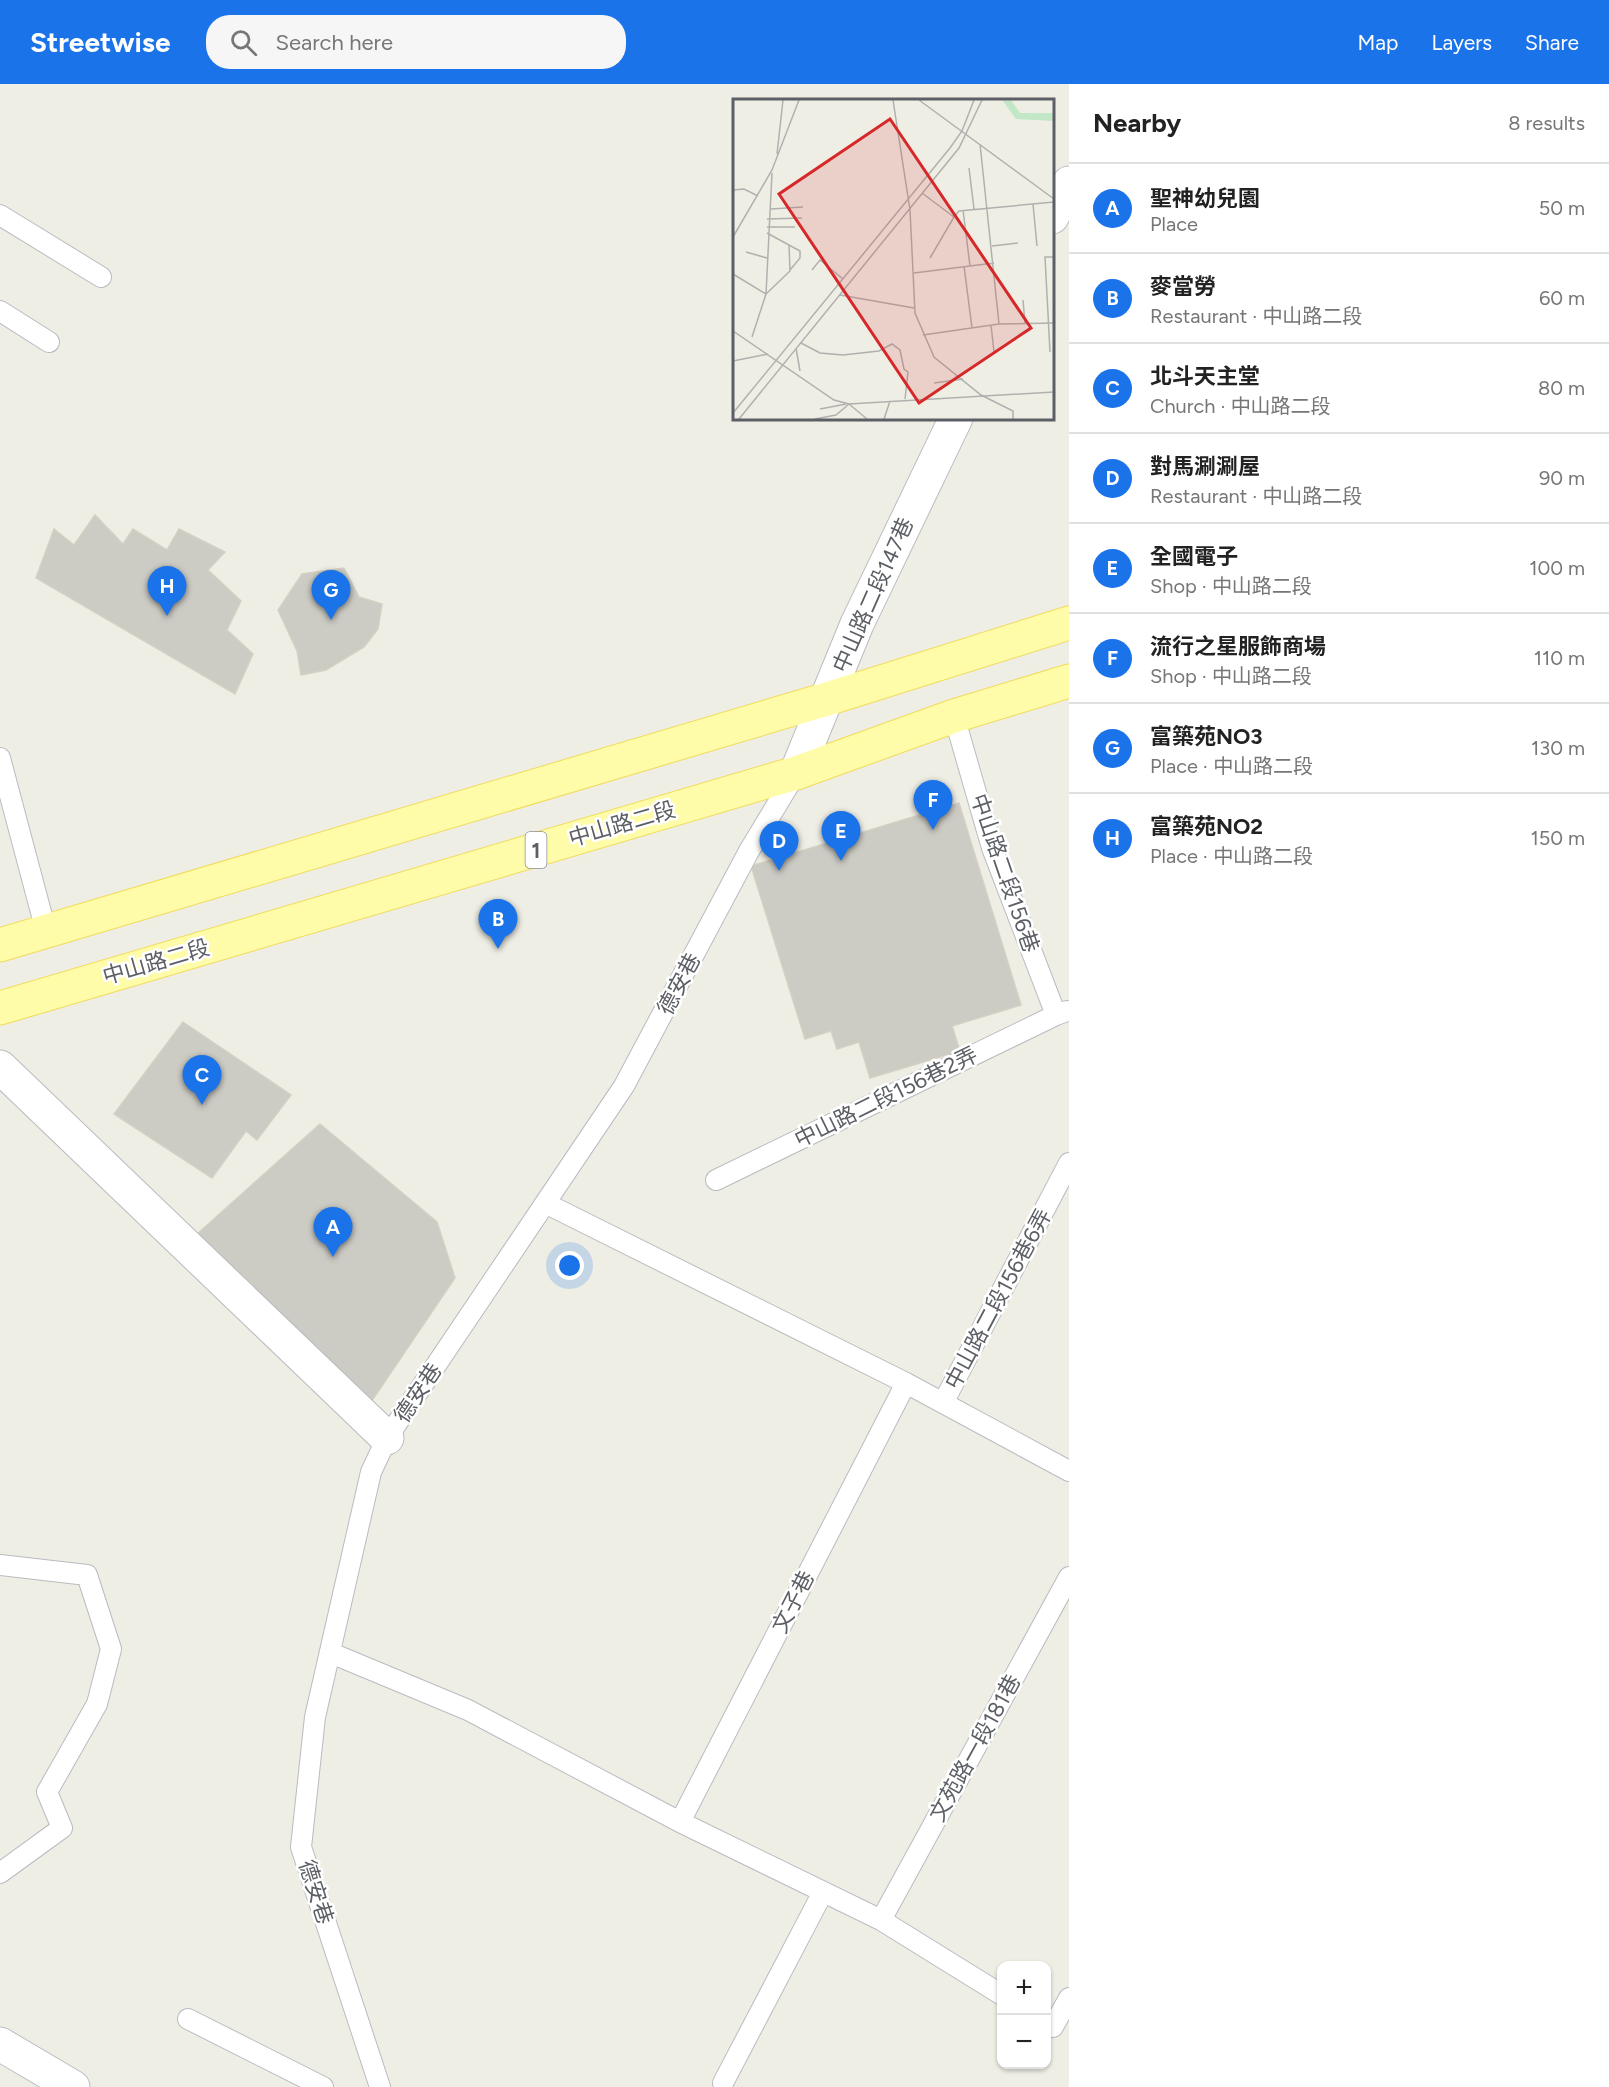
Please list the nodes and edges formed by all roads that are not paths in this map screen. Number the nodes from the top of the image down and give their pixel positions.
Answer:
1 (1069, 183) edge
2 (0, 215) edge
3 (1054, 215) edge
4 (101, 277) dead end
5 (0, 311) edge
6 (49, 342) dead end
7 (955, 420) edge
8 (1069, 623) edge
9 (1069, 681) edge
10 (827, 699) junction
11 (954, 716) junction
12 (0, 758) edge
13 (796, 773) junction
14 (46, 931) junction
15 (0, 945) edge
16 (0, 1008) edge
17 (1063, 1013) edge
18 (0, 1067) edge
19 (1069, 1163) edge
20 (716, 1180) dead end
21 (547, 1204) junction
22 (906, 1383) junction
23 (943, 1403) junction
24 (387, 1438) junction
25 (1069, 1471) edge
26 (0, 1565) edge
27 (1069, 1577) edge
28 (330, 1653) junction
29 (680, 1822) junction
30 (0, 1873) edge
31 (823, 1892) junction
32 (880, 1920) junction
33 (997, 1992) edge
34 (1069, 1998) edge
35 (188, 2019) dead end
36 (1056, 2029) edge
37 (0, 2044) edge
38 (723, 2083) dead end
39 (73, 2087) edge
40 (323, 2087) edge
41 (380, 2087) edge

1 - 3 street
2 - 4 lane
5 - 6 lane
7 - 10 street, 中山路二段147巷
8 - 10 main road
9 - 11 main road, 中山路二段 / 1
10 - 13 street, 中山路二段147巷
10 - 14 main road
11 - 13 main road, 中山路二段 / 1
11 - 17 lane, 中山路二段156巷
12 - 14 lane
13 - 16 main road, 中山路二段 / 1
13 - 21 lane, 德安巷
14 - 15 main road
17 - 20 lane, 中山路二段156巷2弄
18 - 24 street
19 - 23 lane, 中山路二段156巷6弄
21 - 22 lane
21 - 24 lane, 德安巷
22 - 23 lane
22 - 29 lane, 文子巷
23 - 25 lane
24 - 28 lane, 德安巷
26 - 30 lane
27 - 32 lane, 文苑路一段181巷
28 - 29 lane
28 - 41 lane, 德安巷
29 - 31 lane
31 - 32 lane
31 - 38 lane
32 - 33 lane
34 - 36 lane
35 - 40 lane
37 - 39 street

